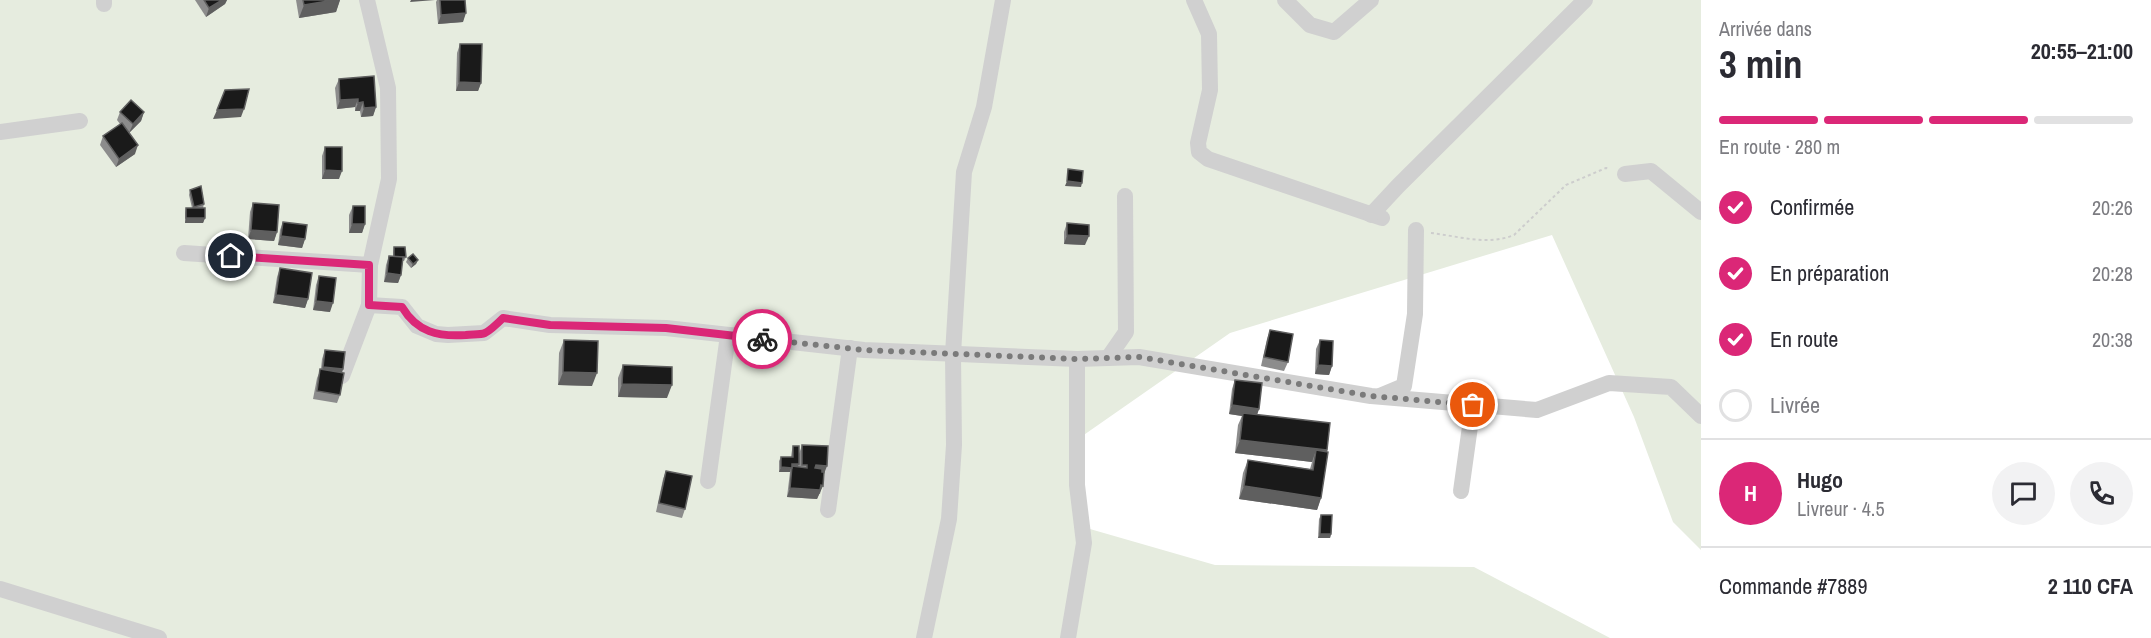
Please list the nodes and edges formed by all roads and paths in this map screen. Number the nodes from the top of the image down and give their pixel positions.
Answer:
1 (367, 0) edge
2 (1003, 0) edge
3 (1194, 0) edge
4 (1285, 0) edge
5 (1371, 0) edge
6 (1585, 0) edge
7 (80, 121) dead end
8 (0, 132) edge
9 (1625, 174) joint
10 (1125, 196) dead end
11 (1701, 212) edge
12 (1416, 230) joint
13 (184, 253) dead end
14 (369, 265) junction
15 (369, 305) junction
16 (728, 335) junction
17 (850, 348) junction
18 (952, 354) junction
19 (1108, 358) junction
20 (1077, 359) junction
21 (342, 376) edge
22 (1380, 397) junction
23 (1473, 405) junction
24 (1701, 416) edge
25 (708, 481) dead end
26 (1461, 491) dead end
27 (828, 510) dead end
28 (0, 589) edge
29 (926, 637) edge
30 (159, 638) edge
31 (1068, 638) edge

1 - 14 street
2 - 18 street
3 - 6 street
4 - 5 street
7 - 8 street
9 - 11 street
9 - 12 path
10 - 19 street
12 - 22 street
13 - 14 street
14 - 15 street
15 - 16 street
15 - 21 street
16 - 17 street
16 - 25 street
17 - 18 street
17 - 27 street
18 - 20 street
18 - 29 street
19 - 20 street
19 - 22 street
20 - 31 street
22 - 23 street
23 - 24 street
23 - 26 street
28 - 30 street

